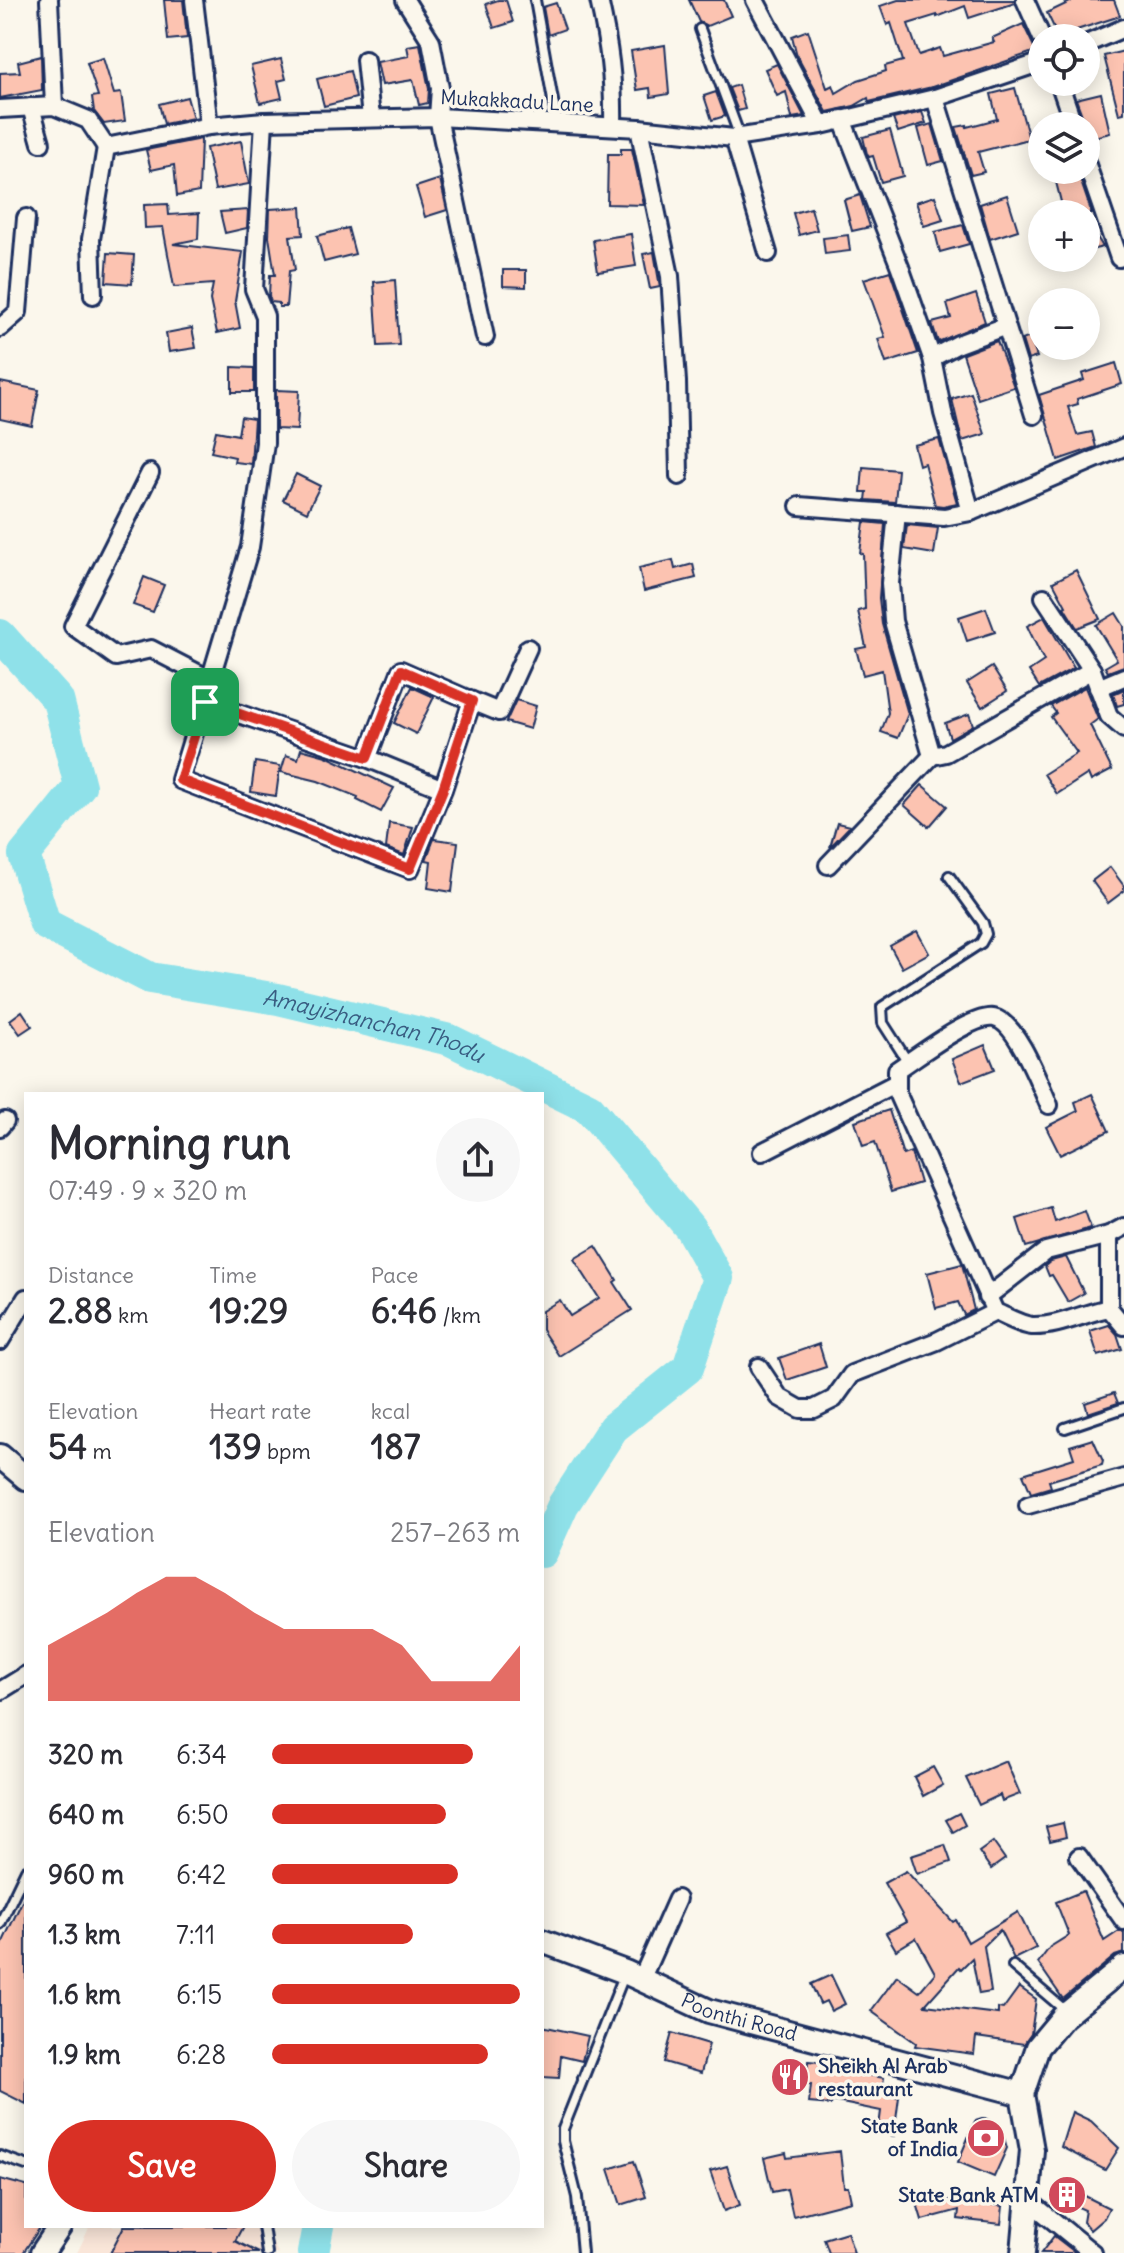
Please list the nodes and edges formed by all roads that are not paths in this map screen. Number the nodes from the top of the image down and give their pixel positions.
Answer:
1 (49, 0) edge
2 (194, 0) edge
3 (405, 0) edge
4 (535, 0) edge
5 (599, 0) edge
6 (755, 0) edge
7 (1025, 0) edge
8 (1036, 24) edge
9 (1124, 28) edge
10 (700, 29) dead end
11 (1100, 38) edge
12 (365, 60) dead end
13 (1028, 67) edge
14 (935, 98) junction
15 (54, 106) junction
16 (31, 107) junction
17 (0, 109) edge
18 (438, 117) junction
19 (371, 118) junction
20 (842, 119) junction
21 (264, 121) junction
22 (557, 123) junction
23 (821, 125) junction
24 (209, 126) junction
25 (613, 126) junction
26 (639, 128) junction
27 (737, 137) junction
28 (41, 143) dead end
29 (106, 147) junction
30 (1094, 184) edge
31 (26, 218) dead end
32 (768, 253) dead end
33 (1119, 258) dead end
34 (93, 295) dead end
35 (1006, 326) junction
36 (0, 328) edge
37 (485, 337) dead end
38 (932, 358) junction
39 (1034, 415) dead end
40 (1124, 447) edge
41 (150, 473) dead end
42 (679, 476) dead end
43 (799, 506) dead end
44 (971, 512) junction
45 (897, 513) junction
46 (1044, 597) dead end
47 (528, 648) dead end
48 (1092, 670) junction
49 (1124, 677) edge
50 (211, 680) junction
51 (1098, 688) junction
52 (472, 701) junction
53 (205, 702) junction
54 (1124, 729) edge
55 (932, 756) junction
56 (367, 758) junction
57 (443, 789) junction
58 (828, 865) dead end
59 (949, 876) dead end
60 (908, 1062) junction
61 (896, 1083) junction
62 (1049, 1105) dead end
63 (762, 1152) dead end
64 (1116, 1231) edge
65 (24, 1301) edge
66 (991, 1304) junction
67 (1109, 1308) junction
68 (1124, 1326) edge
69 (0, 1341) edge
70 (759, 1367) dead end
71 (1124, 1408) edge
72 (1065, 1428) dead end
73 (0, 1456) edge
74 (24, 1470) edge
75 (1124, 1478) edge
76 (1028, 1505) dead end
77 (24, 1676) edge
78 (0, 1691) edge
79 (1079, 1857) dead end
80 (24, 1874) edge
81 (677, 1899) dead end
82 (1124, 1921) edge
83 (0, 1924) edge
84 (544, 1942) edge
85 (1013, 1966) dead end
86 (1124, 1967) edge
87 (633, 1976) junction
88 (1068, 2013) junction
89 (1022, 2094) junction
90 (0, 2156) edge
91 (24, 2164) edge
92 (1029, 2201) junction
93 (59, 2228) edge
94 (263, 2228) edge
95 (42, 2253) edge
96 (267, 2253) edge
97 (582, 2253) edge
98 (1023, 2253) edge
99 (1093, 2253) edge

1 - 15 street
2 - 24 street
3 - 18 street
4 - 22 lane
5 - 25 street
6 - 23 street
7 - 8 street
9 - 11 street
10 - 27 lane
12 - 19 street
13 - 14 street, Mukakkadu Lane
14 - 20 street, Mukakkadu Lane
14 - 35 street
15 - 16 street
15 - 29 street
16 - 17 street
16 - 28 street
18 - 19 street, Mukakkadu Lane
18 - 22 street, Mukakkadu Lane
18 - 37 street
19 - 21 street, Mukakkadu Lane
20 - 23 street, Mukakkadu Lane
20 - 38 street
21 - 24 street, Mukakkadu Lane
21 - 50 street
22 - 25 street, Mukakkadu Lane
23 - 27 street, Mukakkadu Lane
24 - 29 street, Mukakkadu Lane
25 - 26 street, Mukakkadu Lane
26 - 27 street, Mukakkadu Lane
26 - 42 street
27 - 32 street
29 - 34 street
30 - 33 street
31 - 36 street
35 - 38 street
35 - 39 street
38 - 44 street
40 - 44 street
41 - 50 street
43 - 45 street
44 - 45 street
45 - 55 street
46 - 48 street
47 - 52 street
48 - 51 street
48 - 55 street
49 - 51 street
50 - 53 street
51 - 54 street
52 - 56 street
52 - 57 street
53 - 56 street
53 - 57 street
55 - 58 street
56 - 57 street
59 - 60 lane
60 - 61 street
60 - 62 street
61 - 63 street
61 - 66 street
64 - 66 street
64 - 67 street
65 - 69 street
66 - 67 street
66 - 70 street
67 - 68 street
71 - 72 lane
73 - 74 main road
75 - 76 street
77 - 78 street
79 - 82 street
80 - 83 lane
81 - 87 street
84 - 87 main road, Poonthi Road
85 - 88 lane
86 - 88 main road
87 - 89 main road, Poonthi Road
87 - 97 lane
88 - 89 main road
89 - 92 main road
90 - 91 lane
92 - 98 main road
92 - 99 street
93 - 95 main road
94 - 96 lane

